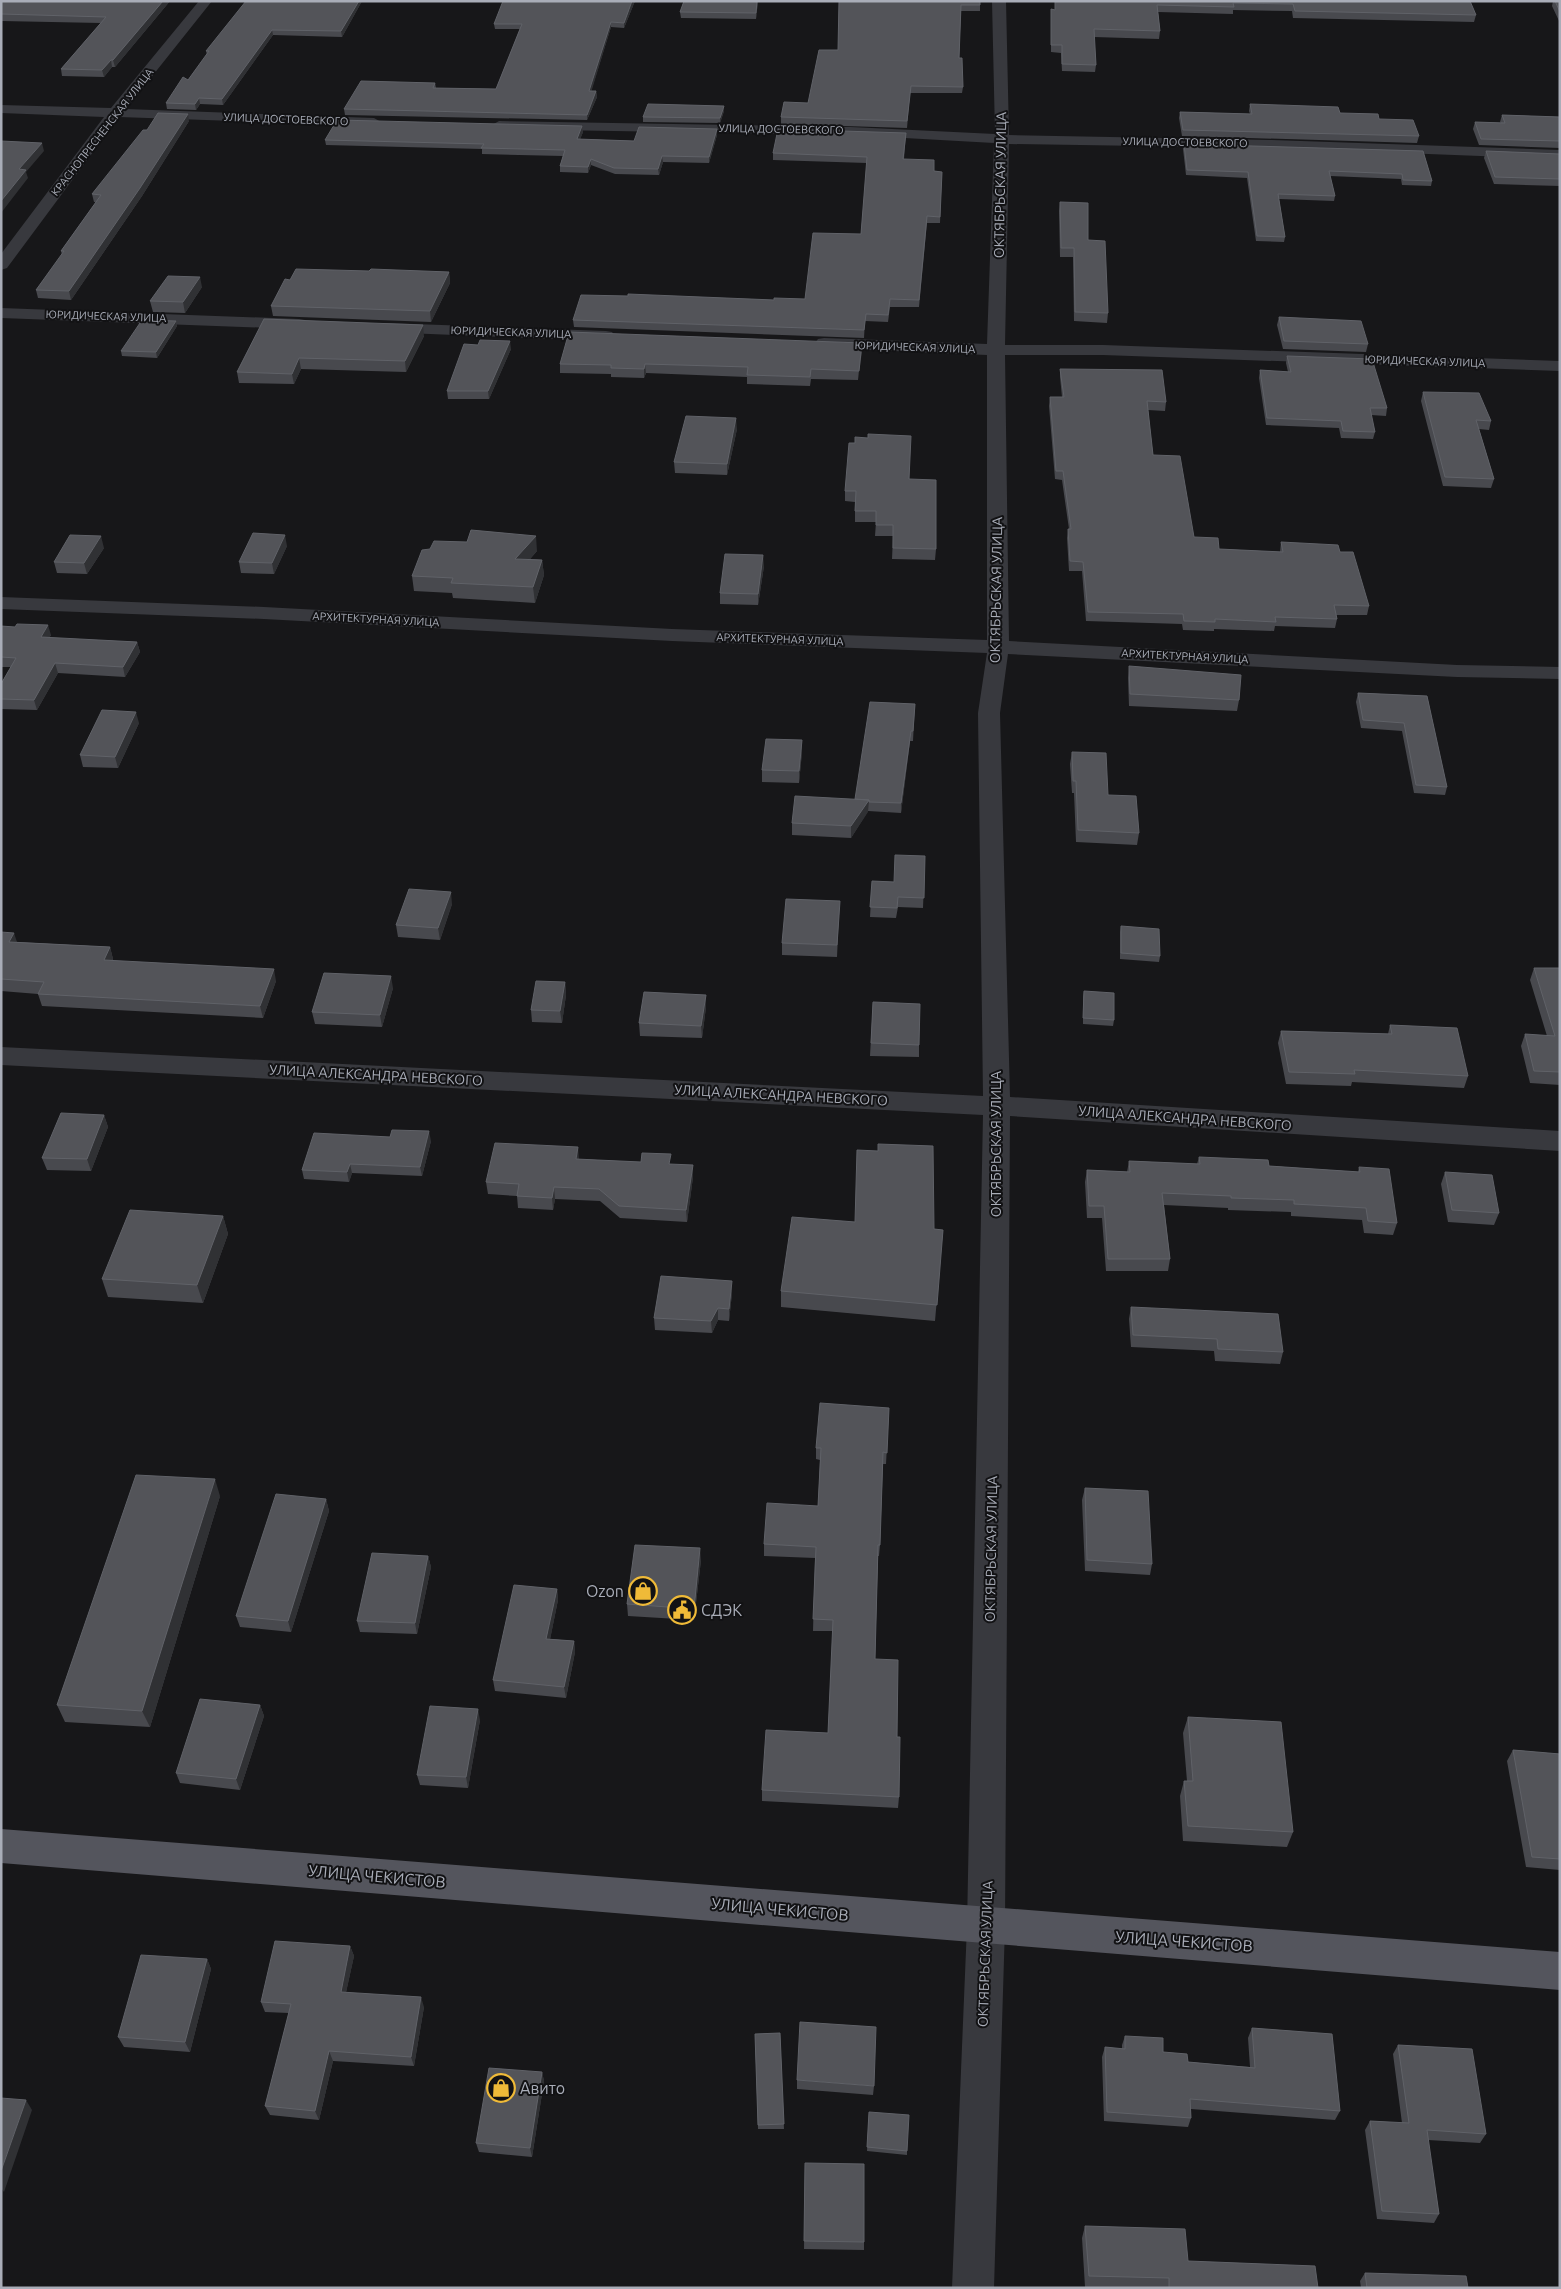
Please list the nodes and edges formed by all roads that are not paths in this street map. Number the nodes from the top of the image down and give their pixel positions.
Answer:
1 (206, 1) edge
2 (999, 1) edge
3 (1, 109) edge
4 (114, 114) junction
5 (389, 122) edge
6 (488, 124) edge
7 (1002, 139) junction
8 (1560, 155) edge
9 (1, 266) edge
10 (1, 313) edge
11 (317, 326) edge
12 (366, 328) edge
13 (623, 336) edge
14 (810, 342) edge
15 (996, 350) junction
16 (1560, 366) edge
17 (1, 603) edge
18 (998, 647) junction
19 (1560, 673) edge
20 (1, 1056) edge
21 (997, 1106) junction
22 (1560, 1141) edge
23 (1, 1846) edge
24 (986, 1926) junction
25 (1560, 1971) edge
26 (973, 2288) edge

1 - 4 street, КРАСНОПРЕСНЕНСКАЯ УЛИЦА
2 - 7 street, ОКТЯБРЬСКАЯ УЛИЦА
3 - 4 street, УЛИЦА ДОСТОЕВСКОГО
4 - 5 street, УЛИЦА ДОСТОЕВСКОГО
4 - 9 street, КРАСНОПРЕСНЕНСКАЯ УЛИЦА
6 - 7 street, УЛИЦА ДОСТОЕВСКОГО
7 - 8 street, УЛИЦА ДОСТОЕВСКОГО
7 - 15 street, ОКТЯБРЬСКАЯ УЛИЦА
10 - 11 street, ЮРИДИЧЕСКАЯ УЛИЦА
12 - 13 street, ЮРИДИЧЕСКАЯ УЛИЦА
14 - 15 street, ЮРИДИЧЕСКАЯ УЛИЦА
15 - 16 street, ЮРИДИЧЕСКАЯ УЛИЦА
15 - 18 street, ОКТЯБРЬСКАЯ УЛИЦА
17 - 18 street, АРХИТЕКТУРНАЯ УЛИЦА
18 - 19 street, АРХИТЕКТУРНАЯ УЛИЦА
18 - 21 street, ОКТЯБРЬСКАЯ УЛИЦА
20 - 21 street, УЛИЦА АЛЕКСАНДРА НЕВСКОГО
21 - 22 street, УЛИЦА АЛЕКСАНДРА НЕВСКОГО
21 - 24 street, ОКТЯБРЬСКАЯ УЛИЦА
23 - 24 main road, УЛИЦА ЧЕКИСТОВ
24 - 25 main road, УЛИЦА ЧЕКИСТОВ
24 - 26 street, ОКТЯБРЬСКАЯ УЛИЦА

